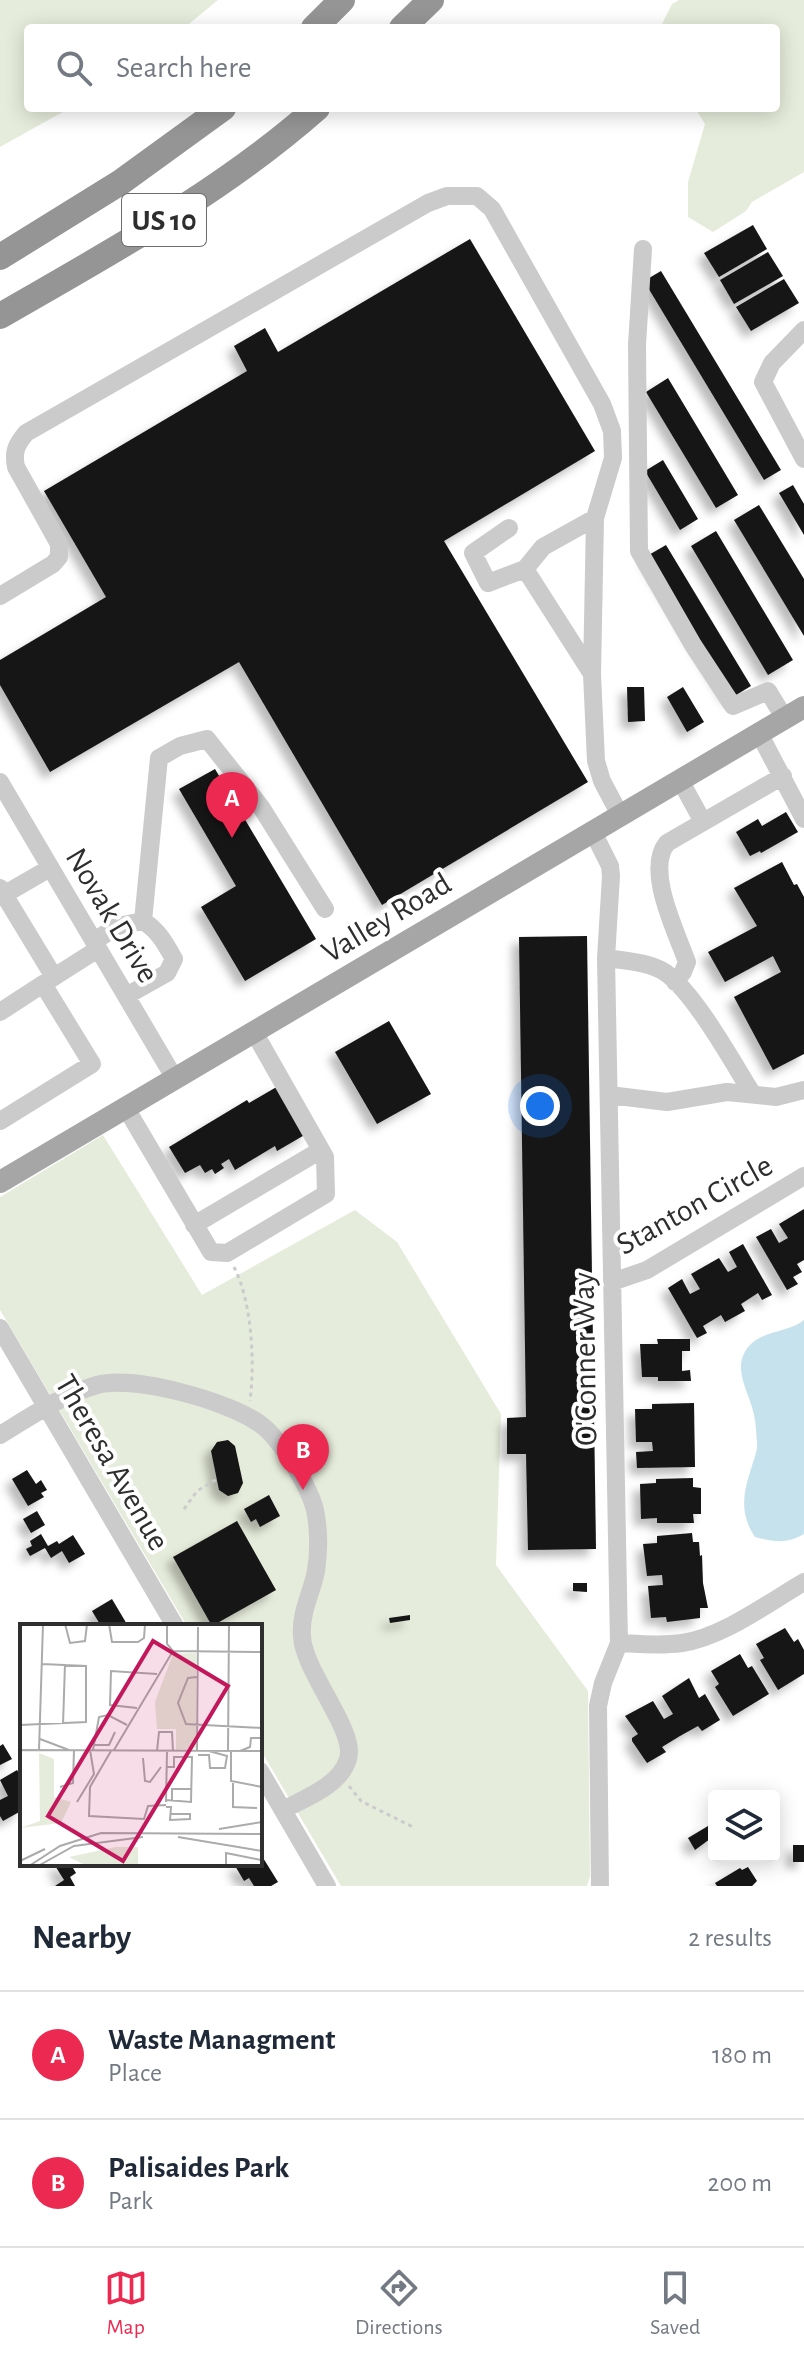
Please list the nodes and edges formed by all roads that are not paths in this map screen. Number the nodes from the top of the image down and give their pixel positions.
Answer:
1 (342, 0) edge
2 (431, 0) edge
3 (318, 24) edge
4 (406, 24) edge
5 (217, 112) edge
6 (312, 112) edge
7 (643, 249) dead end
8 (0, 257) edge
9 (0, 316) edge
10 (804, 330) edge
11 (804, 459) edge
12 (595, 518) junction
13 (509, 528) dead end
14 (525, 569) junction
15 (0, 596) edge
16 (592, 674) junction
17 (794, 713) edge
18 (759, 733) junction
19 (783, 776) junction
20 (680, 780) junction
21 (0, 782) edge
22 (620, 815) junction
23 (804, 819) edge
24 (703, 822) junction
25 (593, 832) junction
26 (50, 868) junction
27 (1, 893) edge
28 (325, 909) dead end
29 (143, 921) junction
30 (96, 945) junction
31 (606, 958) junction
32 (48, 981) junction
33 (675, 982) junction
34 (126, 996) junction
35 (0, 1012) edge
36 (254, 1032) junction
37 (175, 1079) junction
38 (804, 1090) edge
39 (752, 1093) junction
40 (609, 1095) junction
41 (126, 1108) junction
42 (0, 1121) edge
43 (321, 1150) junction
44 (804, 1176) edge
45 (0, 1182) edge
46 (194, 1225) junction
47 (612, 1282) junction
48 (0, 1328) edge
49 (47, 1407) junction
50 (0, 1435) edge
51 (804, 1582) edge
52 (174, 1624) edge
53 (619, 1643) junction
54 (262, 1774) edge
55 (283, 1810) junction
56 (327, 1886) edge
57 (600, 1886) edge

1 - 3 highway
2 - 4 highway
5 - 8 highway, US 10
6 - 9 highway, US 10
7 - 17 street
10 - 11 street
12 - 14 street
12 - 15 street
12 - 16 street
13 - 14 street
14 - 16 street
16 - 22 street
17 - 18 main road, Valley Road
18 - 19 street
18 - 20 main road, Valley Road
19 - 23 street
19 - 24 street
20 - 22 main road, Valley Road
20 - 24 street
21 - 26 street, Novak Drive
22 - 25 main road, Valley Road
24 - 33 street
25 - 31 street, O'Conner Way
25 - 36 main road, Valley Road
26 - 27 street
26 - 30 street, Novak Drive
27 - 32 street
28 - 29 street
29 - 30 street
29 - 34 street
30 - 32 street
30 - 34 street, Novak Drive
31 - 33 street
31 - 40 street, O'Conner Way
32 - 35 street
32 - 42 street
33 - 39 street
34 - 37 street, Novak Drive
36 - 37 main road, Valley Road
36 - 43 street
37 - 41 main road, Valley Road
38 - 39 street
39 - 40 street
40 - 47 street, O'Conner Way
41 - 45 main road, Valley Road
41 - 46 street
43 - 46 street
43 - 46 street
44 - 47 street, Stanton Circle
47 - 53 street, O'Conner Way
48 - 49 street, Theresa Avenue
49 - 50 street
49 - 52 street, Theresa Avenue
49 - 55 street
51 - 53 street
53 - 57 street, O'Conner Way
54 - 55 street
55 - 56 street

